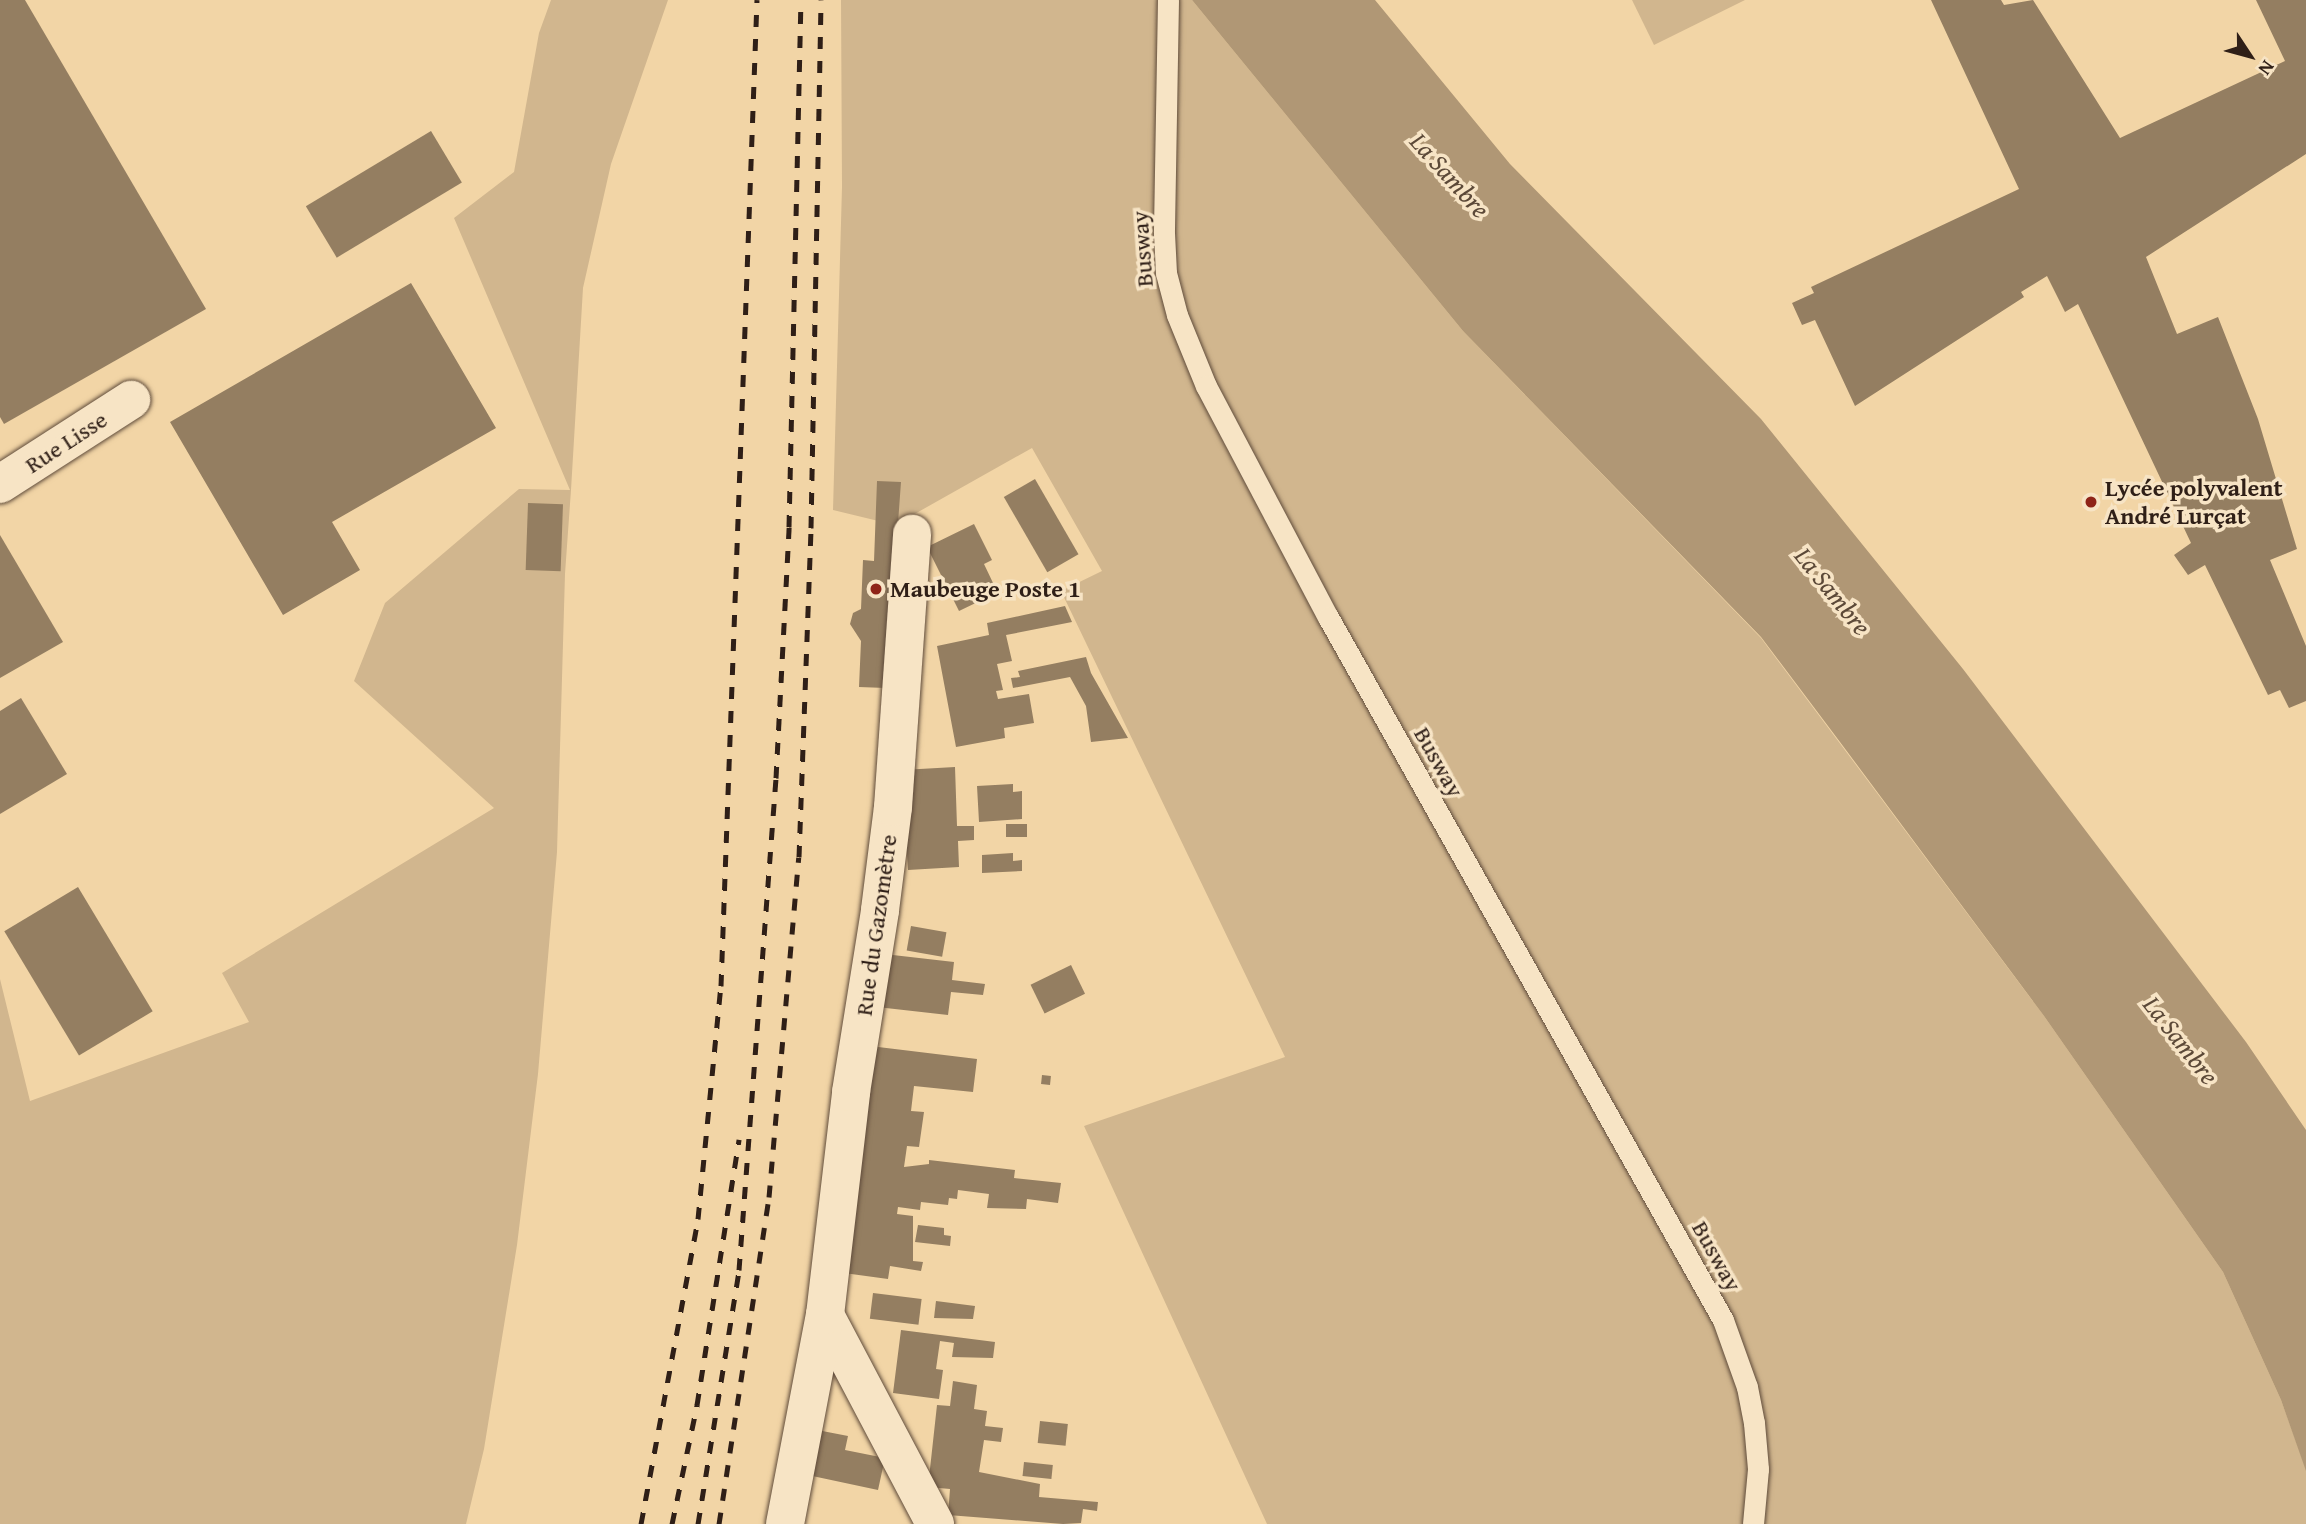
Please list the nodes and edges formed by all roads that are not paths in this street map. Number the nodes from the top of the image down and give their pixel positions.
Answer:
1 (1168, 0) edge
2 (131, 400) dead end
3 (0, 484) edge
4 (912, 534) dead end
5 (825, 1315) junction
6 (785, 1524) edge
7 (935, 1524) edge
8 (1754, 1524) edge

1 - 8 lane, Busway
2 - 3 street, Rue Lisse
4 - 5 street, Rue du Gazomètre
5 - 6 street, Rue du Gazomètre
5 - 7 street

